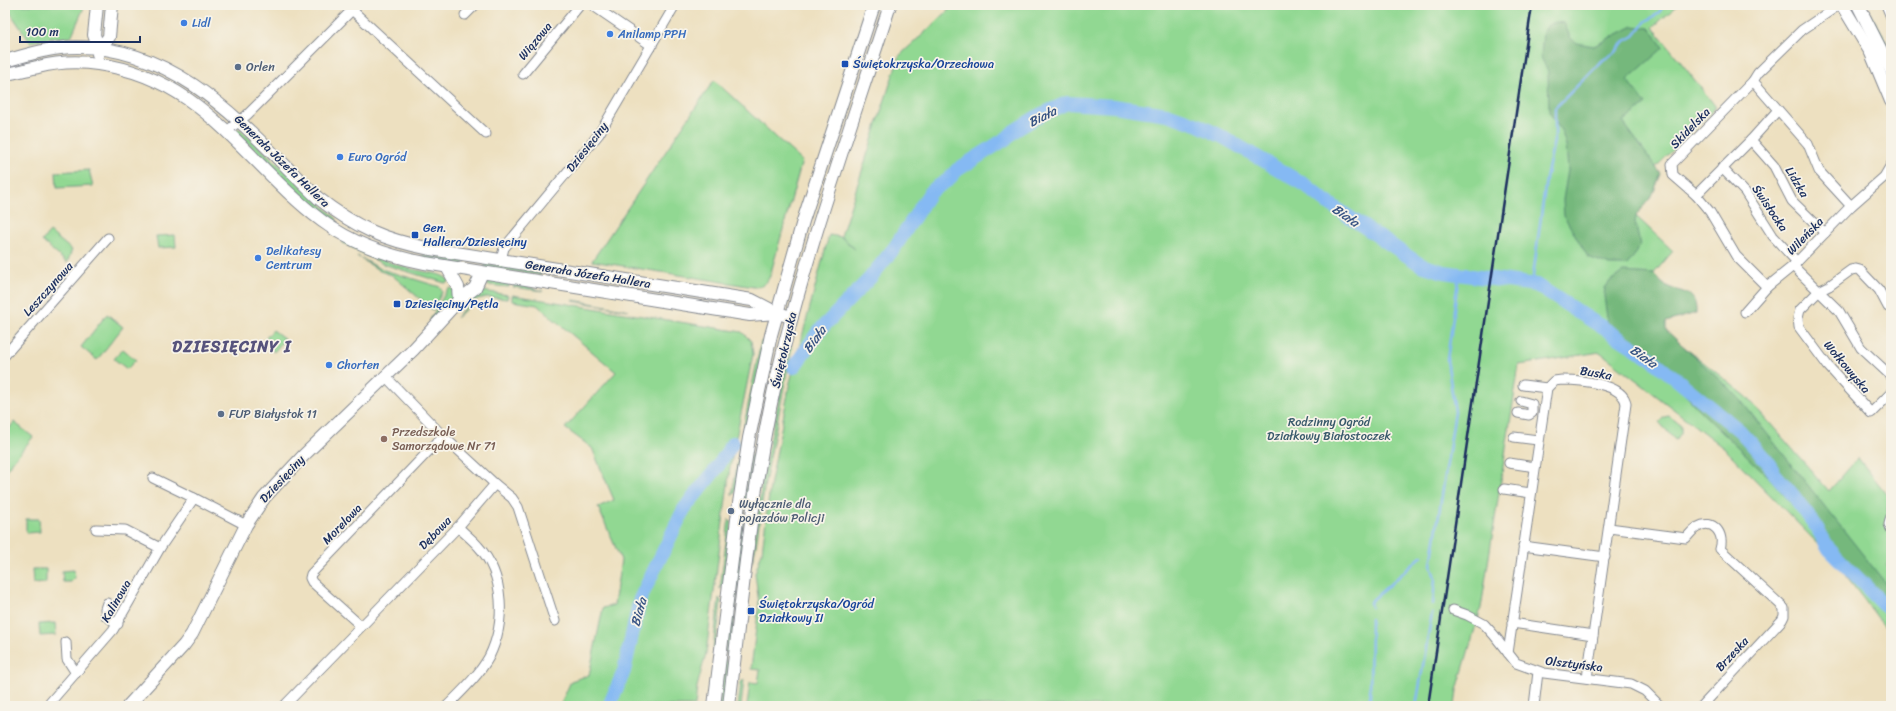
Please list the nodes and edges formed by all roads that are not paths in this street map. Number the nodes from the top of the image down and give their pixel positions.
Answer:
1 (97, 5) edge
2 (112, 5) edge
3 (475, 5) edge
4 (580, 5) edge
5 (592, 5) edge
6 (675, 5) edge
7 (874, 5) edge
8 (890, 5) edge
9 (1839, 5) edge
10 (1842, 5) edge
11 (1858, 5) edge
12 (1886, 5) edge
13 (355, 8) edge
14 (465, 16) dead end
15 (1891, 16) edge
16 (652, 46) junction
17 (99, 49) junction
18 (141, 59) junction
19 (5, 61) edge
20 (96, 63) junction
21 (1891, 70) edge
22 (137, 73) junction
23 (5, 74) edge
24 (522, 74) dead end
25 (1753, 81) junction
26 (1891, 102) edge
27 (1778, 110) junction
28 (240, 122) junction
29 (228, 131) junction
30 (486, 134) dead end
31 (1751, 140) junction
32 (1891, 166) edge
33 (1722, 168) junction
34 (1887, 177) edge
35 (1696, 195) junction
36 (1851, 206) junction
37 (343, 217) junction
38 (336, 230) junction
39 (1825, 233) junction
40 (108, 238) dead end
41 (501, 260) junction
42 (1795, 264) junction
43 (446, 267) junction
44 (482, 273) junction
45 (635, 282) junction
46 (1767, 288) junction
47 (1819, 290) junction
48 (633, 296) junction
49 (459, 300) junction
50 (1888, 307) dead end
51 (1745, 312) dead end
52 (777, 313) junction
53 (792, 317) junction
54 (5, 355) edge
55 (1891, 376) edge
56 (386, 377) junction
57 (1523, 385) dead end
58 (1547, 388) junction
59 (1891, 393) edge
60 (1521, 402) dead end
61 (1532, 411) junction
62 (1518, 413) dead end
63 (1542, 413) junction
64 (443, 436) junction
65 (1514, 437) dead end
66 (1538, 440) junction
67 (1509, 463) dead end
68 (1534, 467) junction
69 (153, 478) dead end
70 (496, 484) junction
71 (1504, 489) dead end
72 (1531, 493) junction
73 (194, 498) junction
74 (739, 503) junction
75 (754, 505) junction
76 (1891, 517) edge
77 (246, 525) junction
78 (458, 527) junction
79 (1609, 528) junction
80 (96, 529) dead end
81 (1891, 529) edge
82 (1523, 546) junction
83 (160, 548) junction
84 (1605, 557) junction
85 (107, 603) dead end
86 (1453, 610) dead end
87 (555, 621) dead end
88 (1512, 623) junction
89 (118, 624) junction
90 (361, 626) junction
91 (1594, 635) junction
92 (66, 642) dead end
93 (1508, 653) junction
94 (1538, 672) junction
95 (76, 673) junction
96 (1587, 678) junction
97 (47, 706) edge
98 (128, 706) edge
99 (284, 706) edge
100 (447, 706) edge
101 (714, 706) edge
102 (729, 706) edge
103 (1534, 706) edge
104 (1660, 706) edge
105 (1702, 706) edge

1 - 17 main road
2 - 17 main road
3 - 14 street
4 - 24 street, Wiązowa
5 - 16 street
6 - 16 street, Dziesięciny
7 - 52 main road, Świętokrzyska
8 - 53 main road, Świętokrzyska
9 - 25 street, Skidelska
10 - 26 main road
11 - 21 main road
12 - 15 street
13 - 28 street
13 - 30 street
16 - 41 street, Dziesięciny
17 - 18 main road, Generała Józefa Hallera
17 - 19 main road, Generała Józefa Hallera
17 - 20 main road
18 - 22 main road
18 - 28 main road, Generała Józefa Hallera
20 - 22 main road, Generała Józefa Hallera
20 - 23 main road, Generała Józefa Hallera
22 - 29 main road, Generała Józefa Hallera
25 - 27 street
25 - 35 street, Skidelska
27 - 31 street
27 - 36 street
28 - 29 street
28 - 37 main road, Generała Józefa Hallera
29 - 38 main road, Generała Józefa Hallera
31 - 33 street
31 - 39 street, Lidzka
32 - 34 street, Wileńska
33 - 35 street
33 - 42 street, Świsłocka
34 - 36 street, Wileńska
35 - 46 street, Skidelska
36 - 39 street, Wileńska
37 - 38 main road
37 - 41 main road, Generała Józefa Hallera
38 - 43 main road, Generała Józefa Hallera
39 - 42 street, Wileńska
40 - 54 street, Leszczynowa
41 - 45 main road, Generała Józefa Hallera
42 - 46 street, Wileńska
42 - 47 street, Świsłocka
43 - 44 main road, Generała Józefa Hallera
43 - 49 main road
44 - 48 main road, Generała Józefa Hallera
44 - 49 main road, Dziesięciny
45 - 48 main road
45 - 52 main road, Generała Józefa Hallera
46 - 51 street, Wileńska
47 - 50 street
47 - 55 street, Świsłocka
47 - 59 street, Wołkowyska
48 - 52 main road, Generała Józefa Hallera
49 - 56 main road, Dziesięciny
52 - 53 main road, Generała Józefa Hallera
52 - 74 main road, Świętokrzyska
53 - 75 main road, Świętokrzyska
56 - 64 street
56 - 77 main road, Dziesięciny
57 - 58 street
58 - 63 street
58 - 79 street, Buska
60 - 61 street
61 - 62 street
61 - 63 street
63 - 66 street
64 - 70 street
64 - 90 street, Morelowa
65 - 66 street
66 - 68 street
67 - 68 street
68 - 72 street
69 - 73 street
70 - 78 street, Dębowa
70 - 87 street
71 - 72 street
72 - 82 street
73 - 77 street
73 - 83 street, Kalinowa
74 - 75 main road
74 - 101 main road, Świętokrzyska
75 - 102 main road, Świętokrzyska
76 - 81 street
77 - 98 main road, Dziesięciny
78 - 90 street, Dębowa
78 - 100 street
79 - 84 street, Buska
79 - 105 street, Brzeska
80 - 83 street
82 - 84 street
82 - 88 street
83 - 89 street, Kalinowa
84 - 91 street, Buska
85 - 89 street
86 - 93 street, Olsztyńska
88 - 91 street
88 - 93 street
89 - 95 street, Kalinowa
90 - 99 street, Dębowa
91 - 96 street, Buska
92 - 95 street
93 - 94 street, Olsztyńska
94 - 96 street, Olsztyńska
94 - 103 street
95 - 97 street, Kalinowa
96 - 104 street, Olsztyńska

